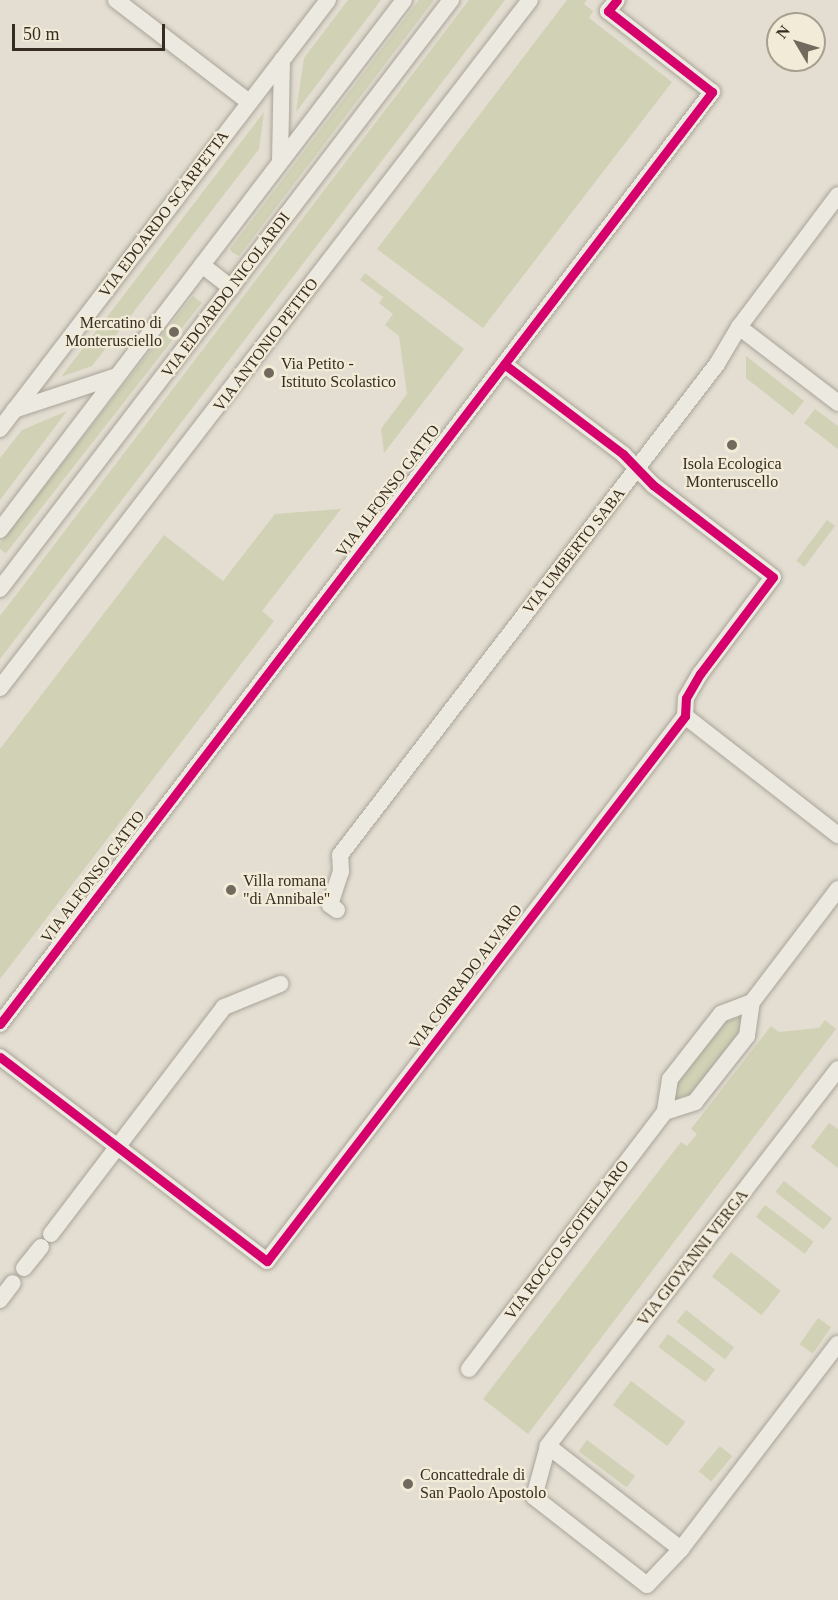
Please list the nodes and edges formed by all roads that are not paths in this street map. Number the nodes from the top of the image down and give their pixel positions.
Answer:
1 (116, 0) edge
2 (327, 0) edge
3 (404, 0) edge
4 (451, 0) edge
5 (530, 0) edge
6 (617, 0) edge
7 (282, 60) junction
8 (249, 102) junction
9 (280, 162) junction
10 (838, 195) edge
11 (202, 265) junction
12 (231, 288) junction
13 (739, 327) junction
14 (504, 364) junction
15 (117, 375) junction
16 (838, 403) edge
17 (14, 410) junction
18 (0, 429) edge
19 (639, 466) junction
20 (0, 530) edge
21 (0, 589) edge
22 (0, 688) edge
23 (685, 716) junction
24 (838, 836) edge
25 (838, 889) edge
26 (337, 910) dead end
27 (280, 984) dead end
28 (752, 1002) junction
29 (0, 1024) edge
30 (0, 1057) edge
31 (838, 1069) edge
32 (665, 1112) junction
33 (117, 1147) junction
34 (24, 1268) dead end
35 (13, 1283) dead end
36 (0, 1300) edge
37 (838, 1344) edge
38 (469, 1369) dead end
39 (549, 1446) junction
40 (681, 1549) junction

1 - 8 street
2 - 7 street, VIA EDOARDO SCARPETTA
3 - 9 street
4 - 12 street, VIA EDOARDO NICOLARDI
5 - 22 street, VIA ANTONIO PETITO
6 - 14 street, VIA ALFONSO GATTO
7 - 8 street, VIA EDOARDO SCARPETTA
7 - 9 street
8 - 17 street, VIA EDOARDO SCARPETTA
9 - 11 street
10 - 13 street, VIA UMBERTO SABA
11 - 12 street
11 - 15 street
12 - 21 street, VIA EDOARDO NICOLARDI
13 - 16 street
13 - 19 street, VIA UMBERTO SABA
14 - 19 street
14 - 29 street, VIA ALFONSO GATTO
15 - 17 street
15 - 20 street
17 - 18 street, VIA EDOARDO SCARPETTA
19 - 23 street, VIA CORRADO ALVARO
19 - 26 street, VIA UMBERTO SABA
23 - 24 street
23 - 33 street, VIA CORRADO ALVARO
25 - 28 street
27 - 33 street
28 - 32 street, VIA ROCCO SCOTELLARO
28 - 32 street
30 - 33 street, VIA CORRADO ALVARO
31 - 39 street, VIA GIOVANNI VERGA
32 - 38 street, VIA ROCCO SCOTELLARO
33 - 34 street
35 - 36 street
37 - 40 street
39 - 40 street
39 - 40 street

